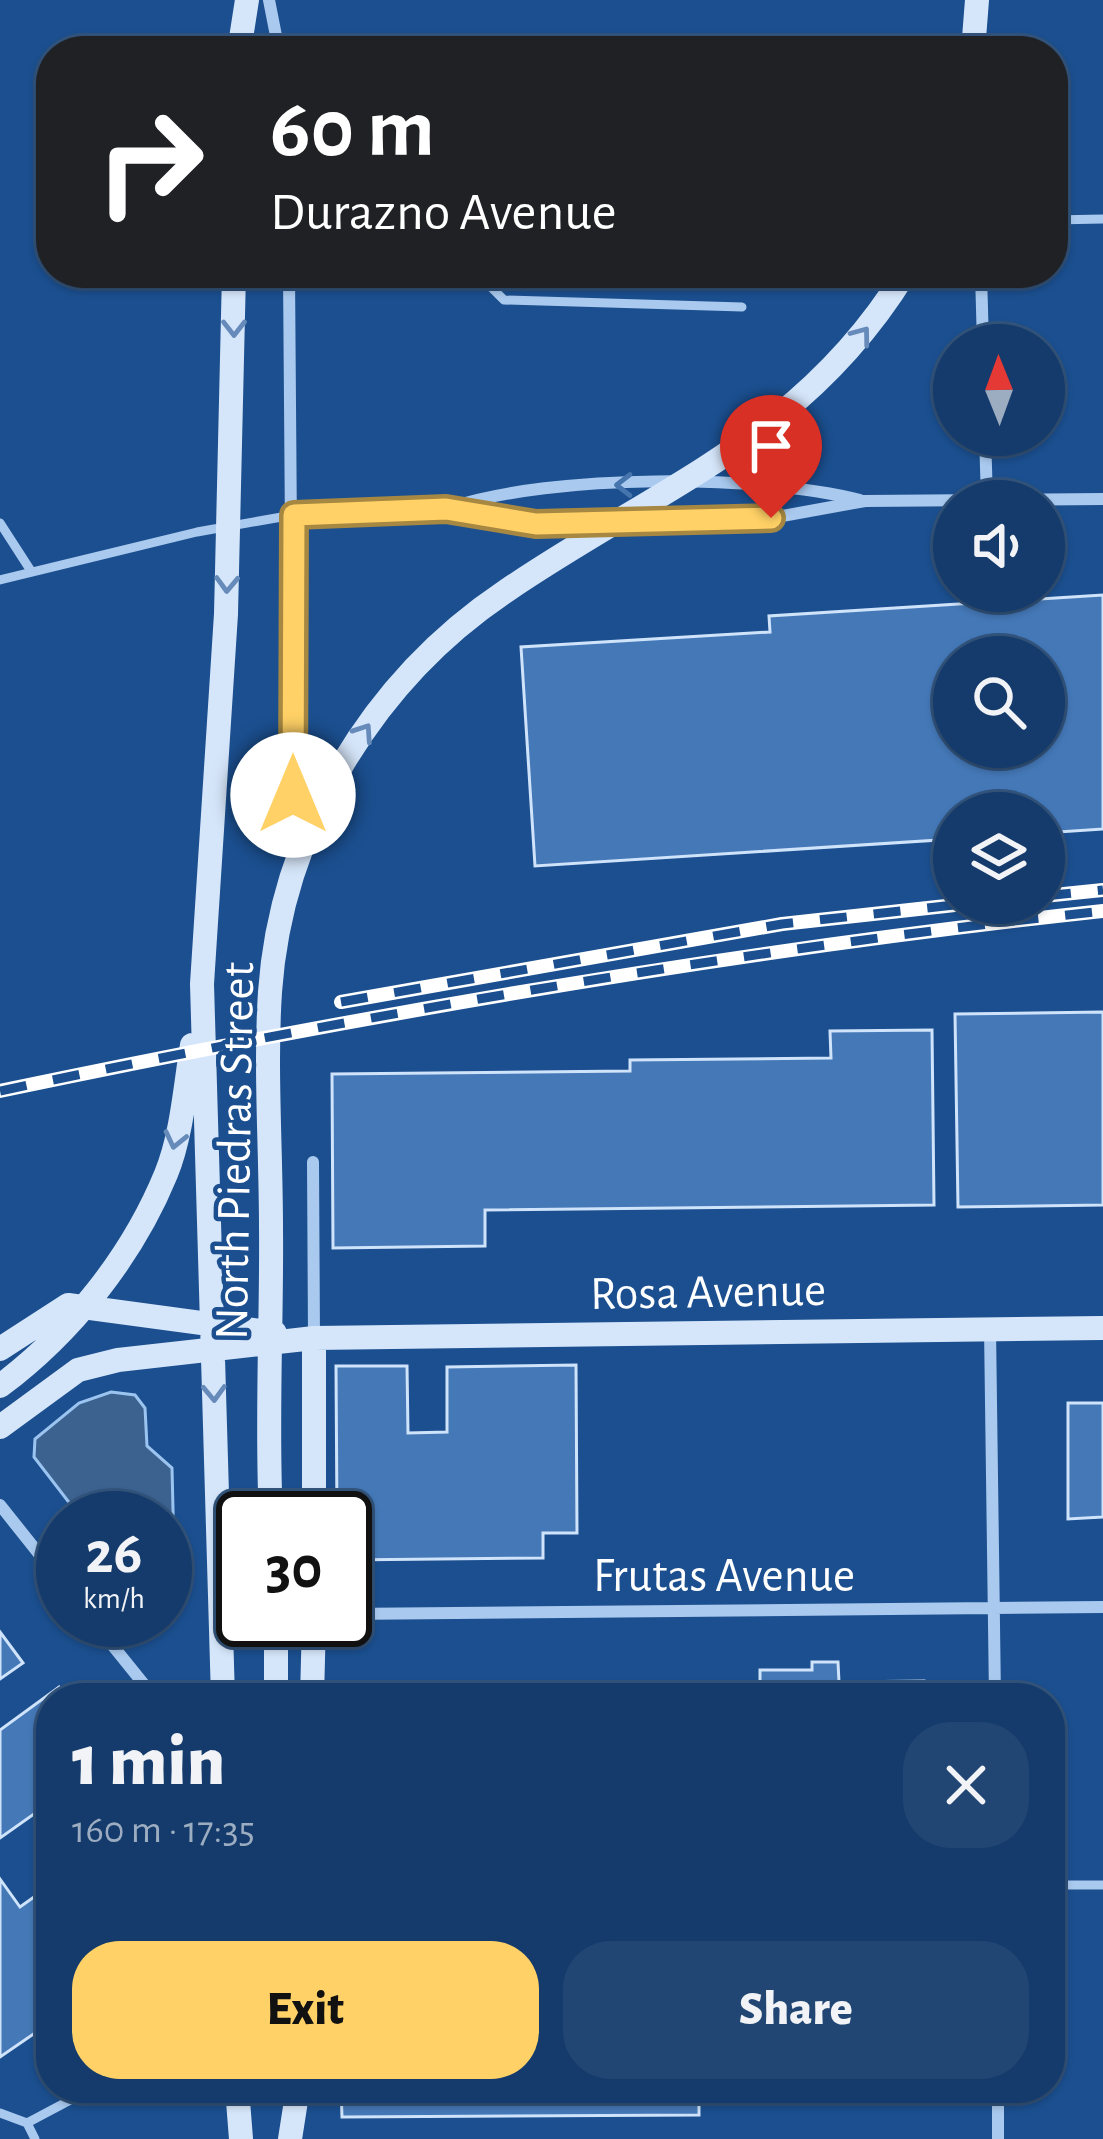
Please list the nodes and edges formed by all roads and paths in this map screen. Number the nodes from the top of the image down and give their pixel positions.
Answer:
1 (247, 0) edge
2 (269, 0) edge
3 (977, 0) edge
4 (241, 36) edge
5 (276, 36) edge
6 (974, 36) edge
7 (1103, 219) edge
8 (1068, 220) edge
9 (234, 288) edge
10 (289, 288) edge
11 (492, 288) edge
12 (894, 288) edge
13 (981, 288) edge
14 (742, 308) dead end
15 (982, 324) edge
16 (1065, 499) edge
17 (1103, 499) edge
18 (933, 500) edge
19 (865, 501) junction
20 (446, 509) junction
21 (294, 515) junction
22 (0, 523) edge
23 (31, 572) junction
24 (0, 580) edge
25 (293, 795) dead end
26 (202, 984) junction
27 (313, 1162) dead end
28 (990, 1328) junction
29 (1103, 1328) edge
30 (314, 1338) junction
31 (0, 1349) edge
32 (0, 1386) edge
33 (0, 1427) edge
34 (270, 1491) edge
35 (314, 1491) edge
36 (0, 1505) edge
37 (36, 1550) edge
38 (1103, 1607) edge
39 (994, 1608) junction
40 (372, 1614) edge
41 (113, 1647) edge
42 (276, 1647) edge
43 (313, 1647) edge
44 (142, 1683) edge
45 (223, 1683) edge
46 (277, 1683) edge
47 (312, 1683) edge
48 (995, 1683) edge
49 (1065, 1885) edge
50 (1103, 1885) edge
51 (65, 2103) edge
52 (238, 2103) edge
53 (285, 2103) edge
54 (295, 2103) edge
55 (998, 2103) edge
56 (0, 2113) edge
57 (27, 2123) junction
58 (35, 2139) edge
59 (242, 2139) edge
60 (288, 2139) edge
61 (998, 2139) edge

1 - 4 main road
2 - 5 street
3 - 6 main road
7 - 8 lane
9 -> 26 main road, North Piedras Street
10 - 21 street
11 - 14 lane
34 -> 12 main road, North Piedras Street
13 - 15 street
16 - 17 street
18 - 19 street
19 - 20 street
19 -> 20 street
20 - 21 street
21 - 23 lane
21 - 25 street
22 - 23 lane
23 - 24 lane
26 -> 32 main road
26 -> 45 main road, North Piedras Street
27 - 30 street, North Piedras Street
28 - 29 main road, Rosa Avenue
28 - 30 main road, Rosa Avenue
28 - 39 street
30 - 31 main road
30 - 33 main road
30 - 35 main road, North Piedras Street
36 - 37 street
38 - 39 street, Frutas Avenue
39 - 40 street, Frutas Avenue
39 - 48 street
41 - 44 street
42 - 46 main road
43 - 47 main road
49 - 50 lane
51 - 57 lane
52 - 59 main road
53 - 60 main road
54 - 60 main road
55 - 61 street
56 - 57 lane
57 - 58 lane

